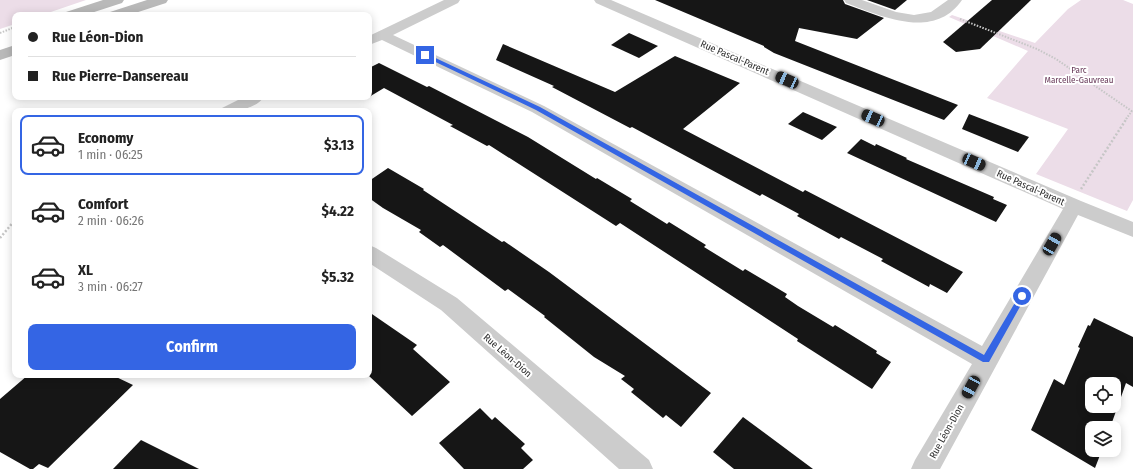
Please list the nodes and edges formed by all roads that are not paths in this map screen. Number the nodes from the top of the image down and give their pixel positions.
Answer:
1 (117, 0) edge
2 (161, 0) edge
3 (454, 0) edge
4 (600, 0) edge
5 (850, 0) edge
6 (956, 0) edge
7 (80, 12) edge
8 (124, 12) edge
9 (376, 38) edge
10 (12, 51) edge
11 (0, 55) edge
12 (250, 100) edge
13 (234, 108) edge
14 (1074, 206) junction
15 (1133, 230) edge
16 (372, 255) edge
17 (986, 360) junction
18 (639, 469) edge
19 (925, 469) edge

1 - 7 street
2 - 8 street
3 - 9 street
4 - 14 street, Rue Pascal-Parent
5 - 6 street
9 - 17 street
10 - 11 street
12 - 13 street
14 - 15 street, Rue Pascal-Parent
14 - 17 street, Rue Léon-Dion
16 - 18 street, Rue Léon-Dion
17 - 19 street, Rue Léon-Dion

